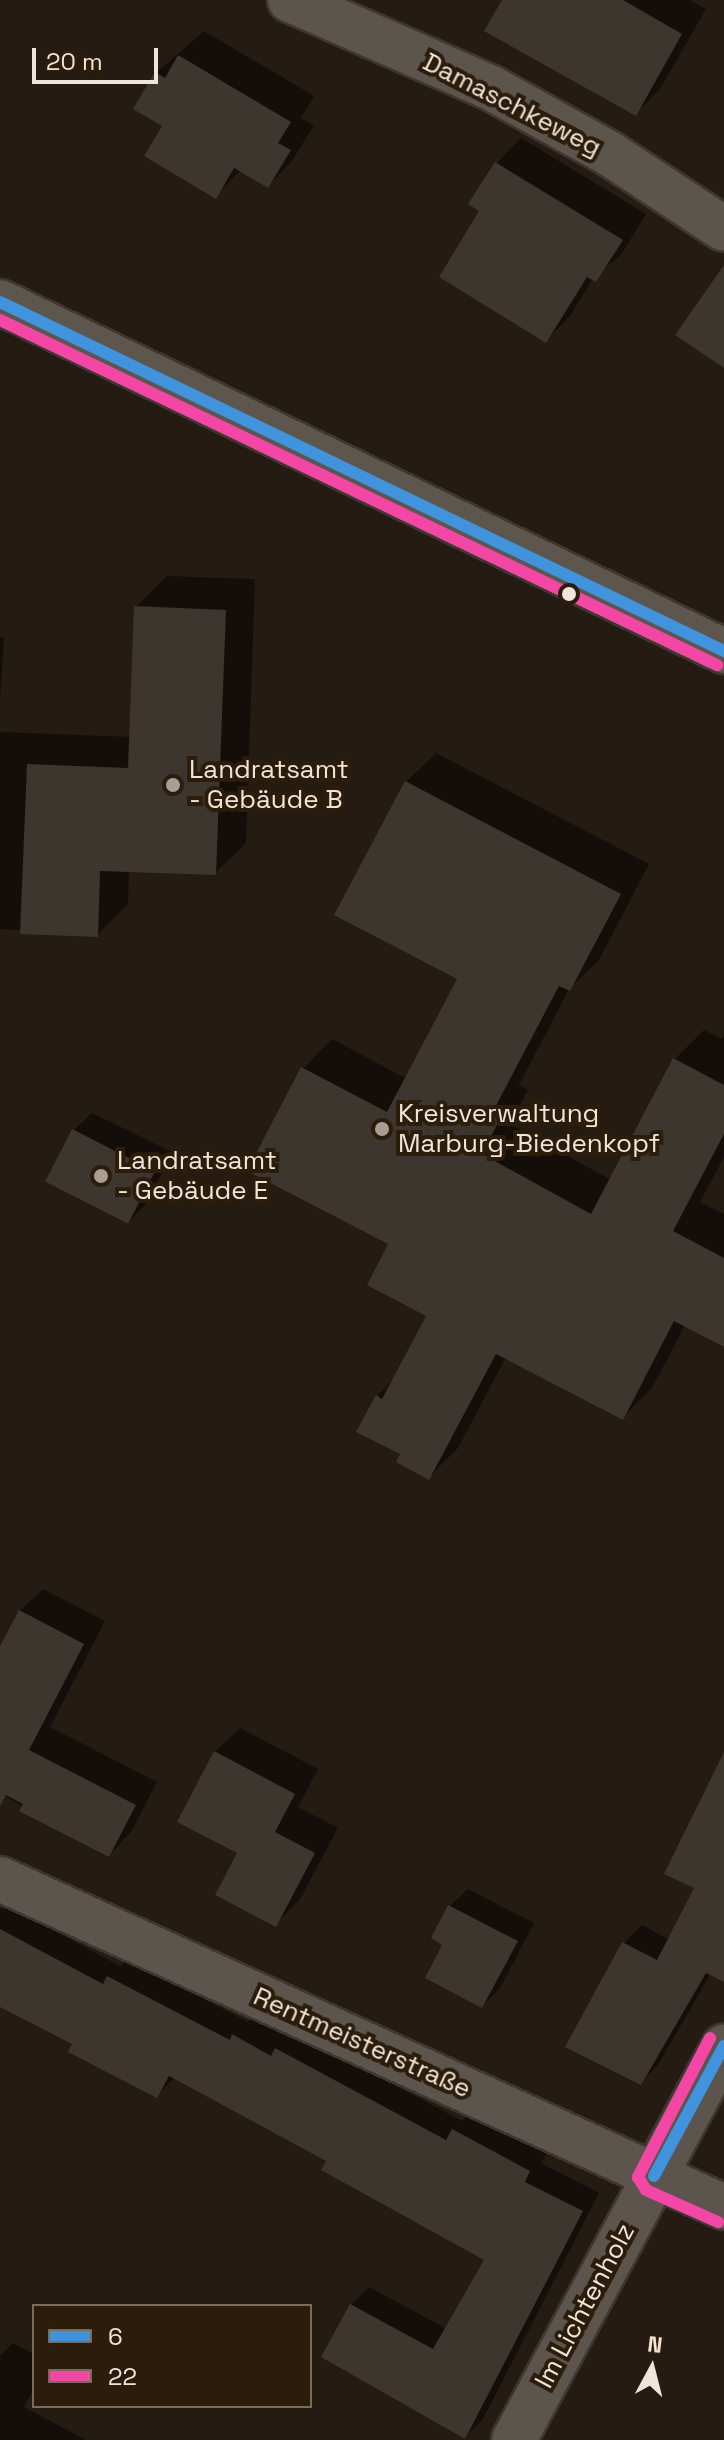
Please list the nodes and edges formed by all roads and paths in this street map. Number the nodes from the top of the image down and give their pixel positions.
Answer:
1 (290, 0) edge
2 (724, 229) edge
3 (0, 302) edge
4 (724, 651) edge
5 (0, 1879) edge
6 (724, 2046) edge
7 (654, 2176) junction
8 (724, 2207) edge
9 (514, 2440) edge

1 - 2 street, Damaschkeweg
3 - 4 main road
5 - 7 street, Rentmeisterstraße
6 - 7 street, Im Lichtenholz
7 - 8 street, Rentmeisterstraße
7 - 9 street, Im Lichtenholz

